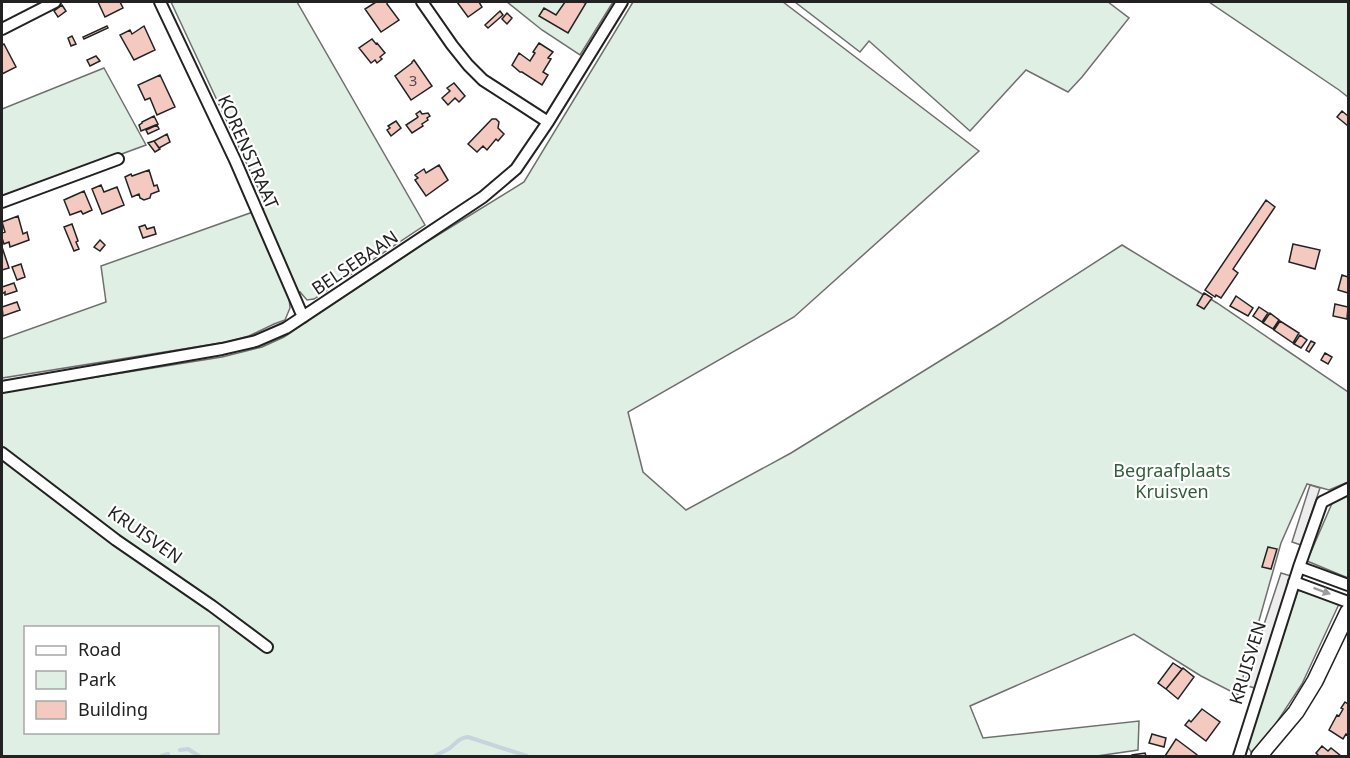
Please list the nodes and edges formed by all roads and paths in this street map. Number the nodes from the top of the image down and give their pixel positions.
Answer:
1 (55, 2) edge
2 (160, 2) edge
3 (422, 2) edge
4 (622, 2) edge
5 (2, 29) edge
6 (548, 122) junction
7 (118, 159) dead end
8 (2, 202) edge
9 (303, 317) junction
10 (2, 387) edge
11 (2, 453) edge
12 (1348, 489) edge
13 (1299, 567) junction
14 (1294, 582) junction
15 (1348, 585) edge
16 (1348, 602) edge
17 (1348, 612) edge
18 (267, 647) dead end
19 (1239, 756) edge
20 (1259, 756) edge

1 - 5 street
2 - 9 street, KORENSTRAAT
3 - 6 street
4 - 6 street, BELSEBAAN
6 - 9 street, BELSEBAAN
7 - 8 street
9 - 10 street, BELSEBAAN
11 - 18 street, KRUISVEN
12 - 13 street, KRUISVEN
13 - 14 street, KRUISVEN
13 - 15 street
14 -> 16 street
14 - 19 street, KRUISVEN
17 - 20 street

